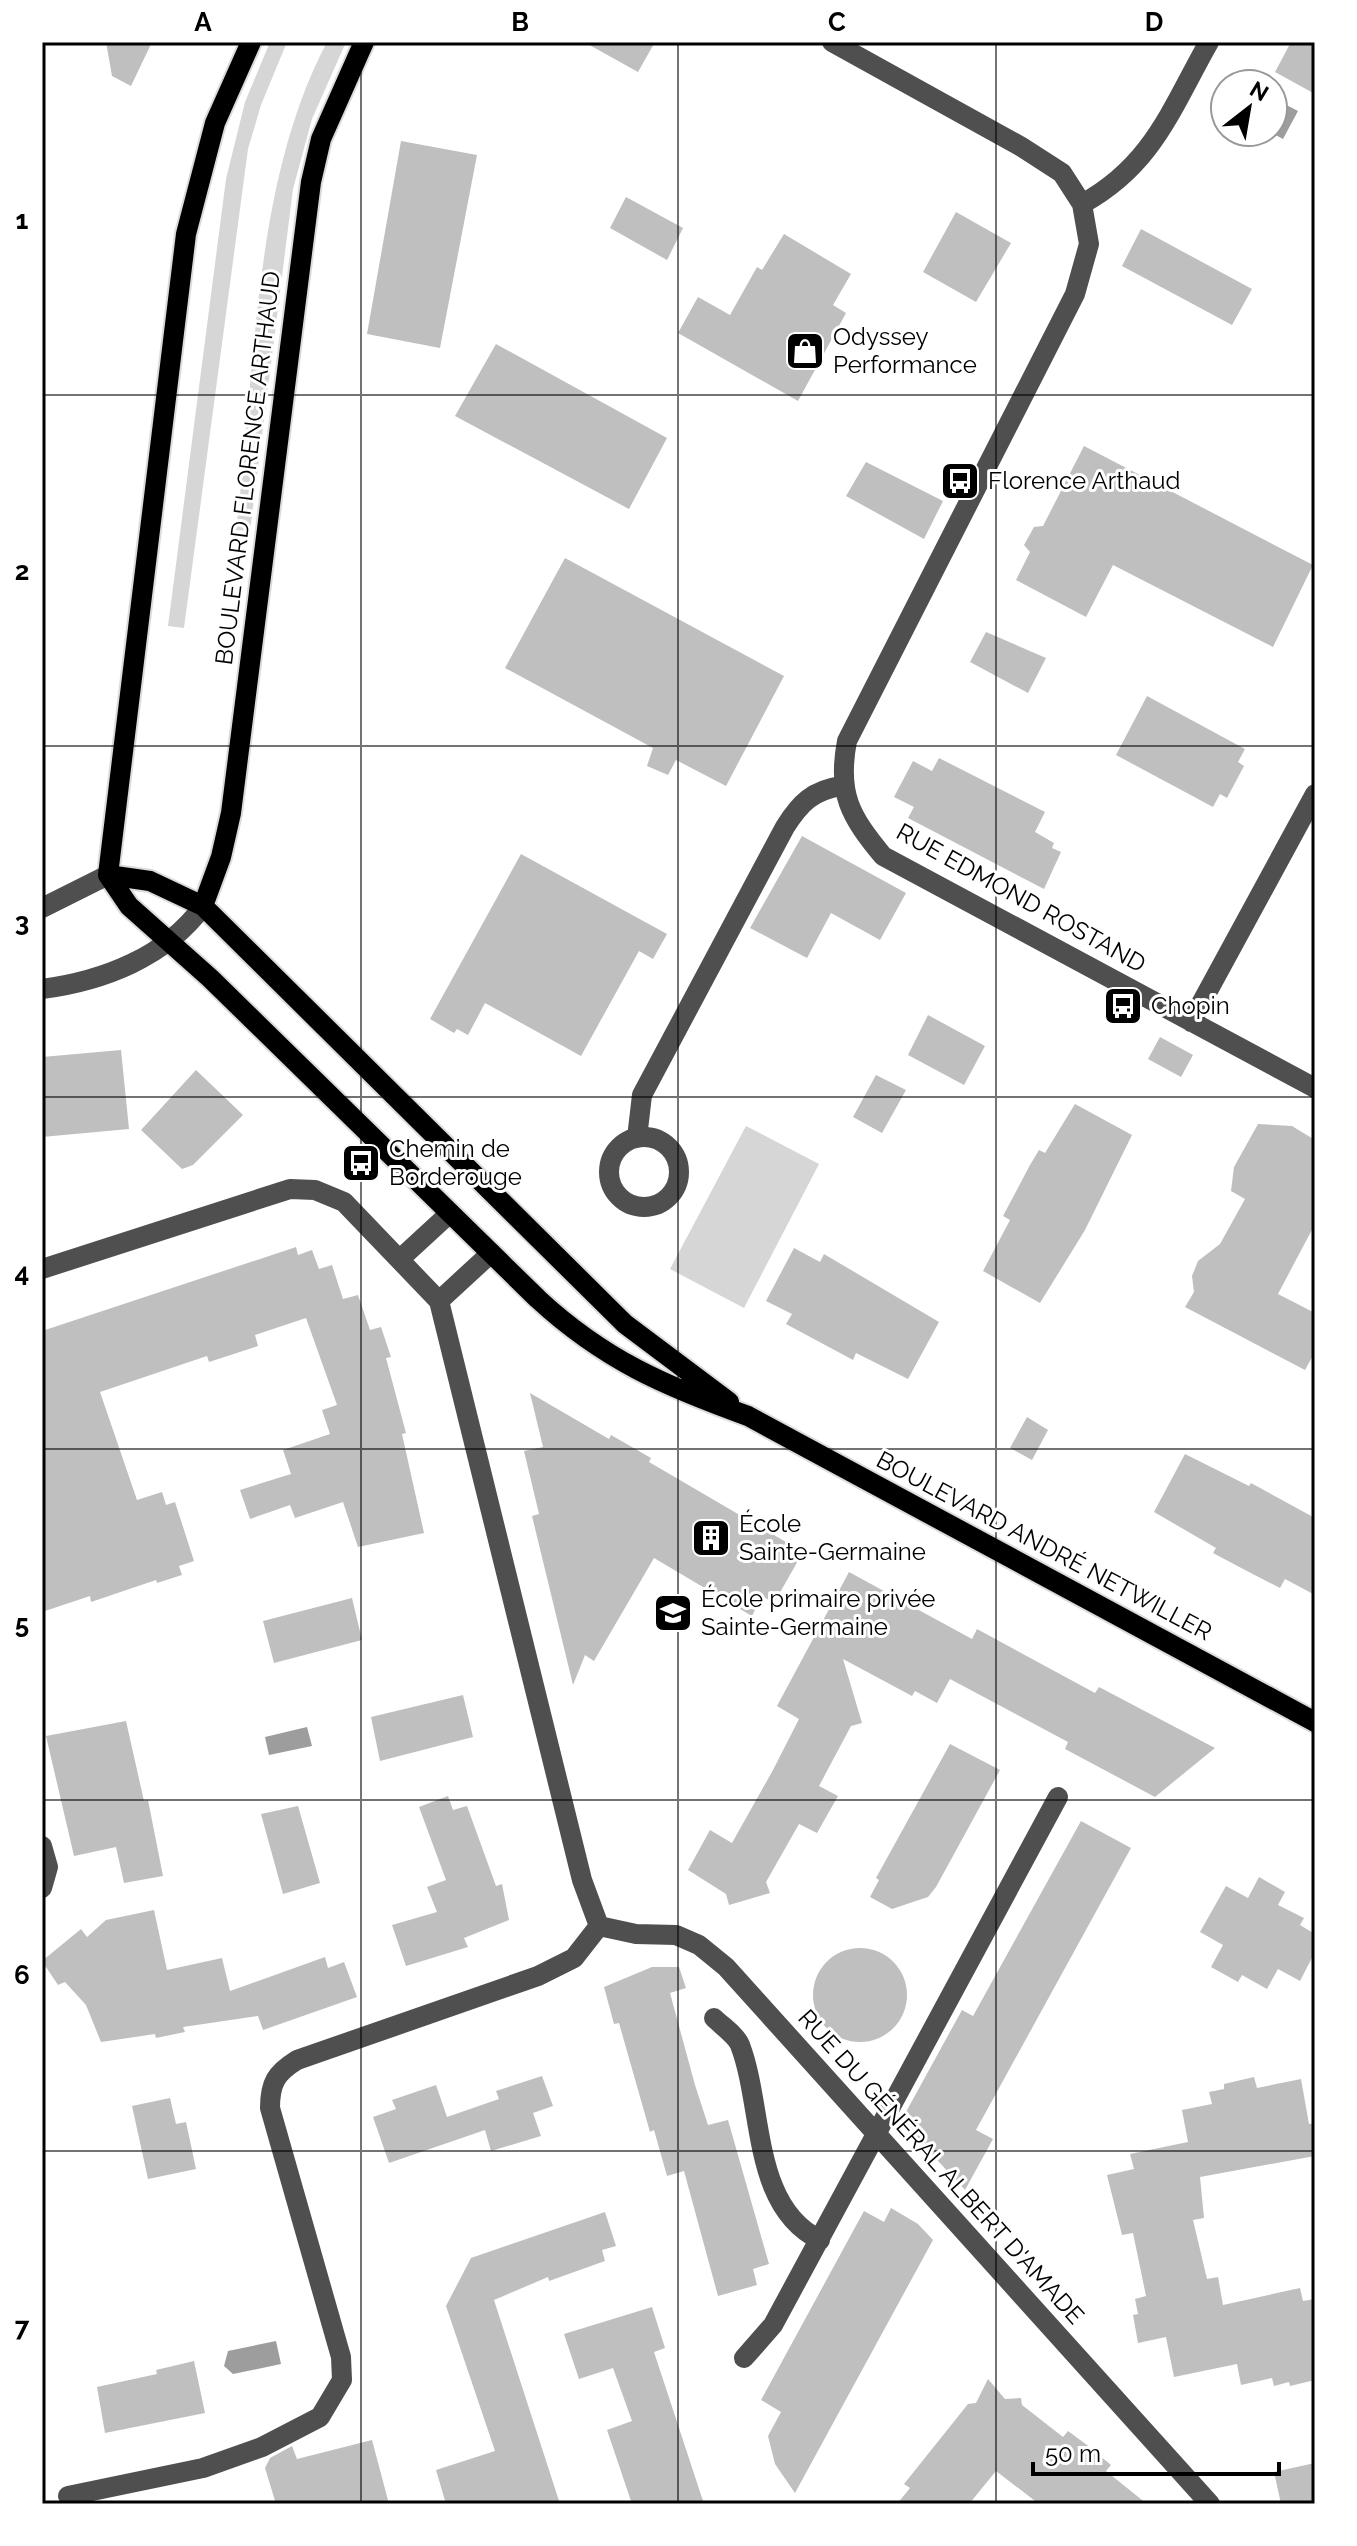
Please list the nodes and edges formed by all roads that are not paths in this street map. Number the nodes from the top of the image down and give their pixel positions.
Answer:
1 (251, 42) edge
2 (364, 42) edge
3 (832, 42) edge
4 (1209, 42) edge
5 (1082, 204) junction
6 (842, 786) junction
7 (1315, 794) edge
8 (108, 875) junction
9 (203, 906) junction
10 (42, 908) edge
11 (169, 942) junction
12 (42, 989) edge
13 (1191, 1022) junction
14 (1315, 1088) edge
15 (637, 1138) dead end
16 (450, 1213) junction
17 (491, 1253) junction
18 (400, 1259) junction
19 (42, 1269) edge
20 (439, 1301) junction
21 (748, 1416) junction
22 (1315, 1722) edge
23 (1058, 1797) dead end
24 (42, 1846) edge
25 (42, 1888) edge
26 (599, 1926) junction
27 (714, 2018) dead end
28 (876, 2133) junction
29 (820, 2240) junction
30 (744, 2358) dead end
31 (68, 2496) dead end
32 (1210, 2504) edge

1 - 8 main road
2 - 9 main road, BOULEVARD FLORENCE ARTHAUD
3 - 5 street, RUE EDMOND ROSTAND
4 - 5 street
5 - 6 street, RUE EDMOND ROSTAND
6 - 13 street, RUE EDMOND ROSTAND
6 - 15 street
7 - 13 street
8 - 9 main road, BOULEVARD ANDRÉ NETWILLER
8 - 10 street
8 - 11 main road, BOULEVARD ANDRÉ NETWILLER
9 - 11 street
9 - 21 main road, BOULEVARD ANDRÉ NETWILLER
11 - 12 street
11 - 16 main road, BOULEVARD ANDRÉ NETWILLER
13 - 14 street, RUE EDMOND ROSTAND
16 - 17 main road, BOULEVARD ANDRÉ NETWILLER
16 - 18 street
17 - 20 street
17 - 21 main road, BOULEVARD ANDRÉ NETWILLER
18 - 19 street
18 - 20 street
20 - 26 street
21 - 22 main road, BOULEVARD ANDRÉ NETWILLER
23 - 28 street
24 - 25 street
26 - 28 street, RUE DU GÉNÉRAL ALBERT D'AMADE
26 - 31 street
27 - 29 street
28 - 29 street
28 - 32 street, RUE DU GÉNÉRAL ALBERT D'AMADE
29 - 30 street

